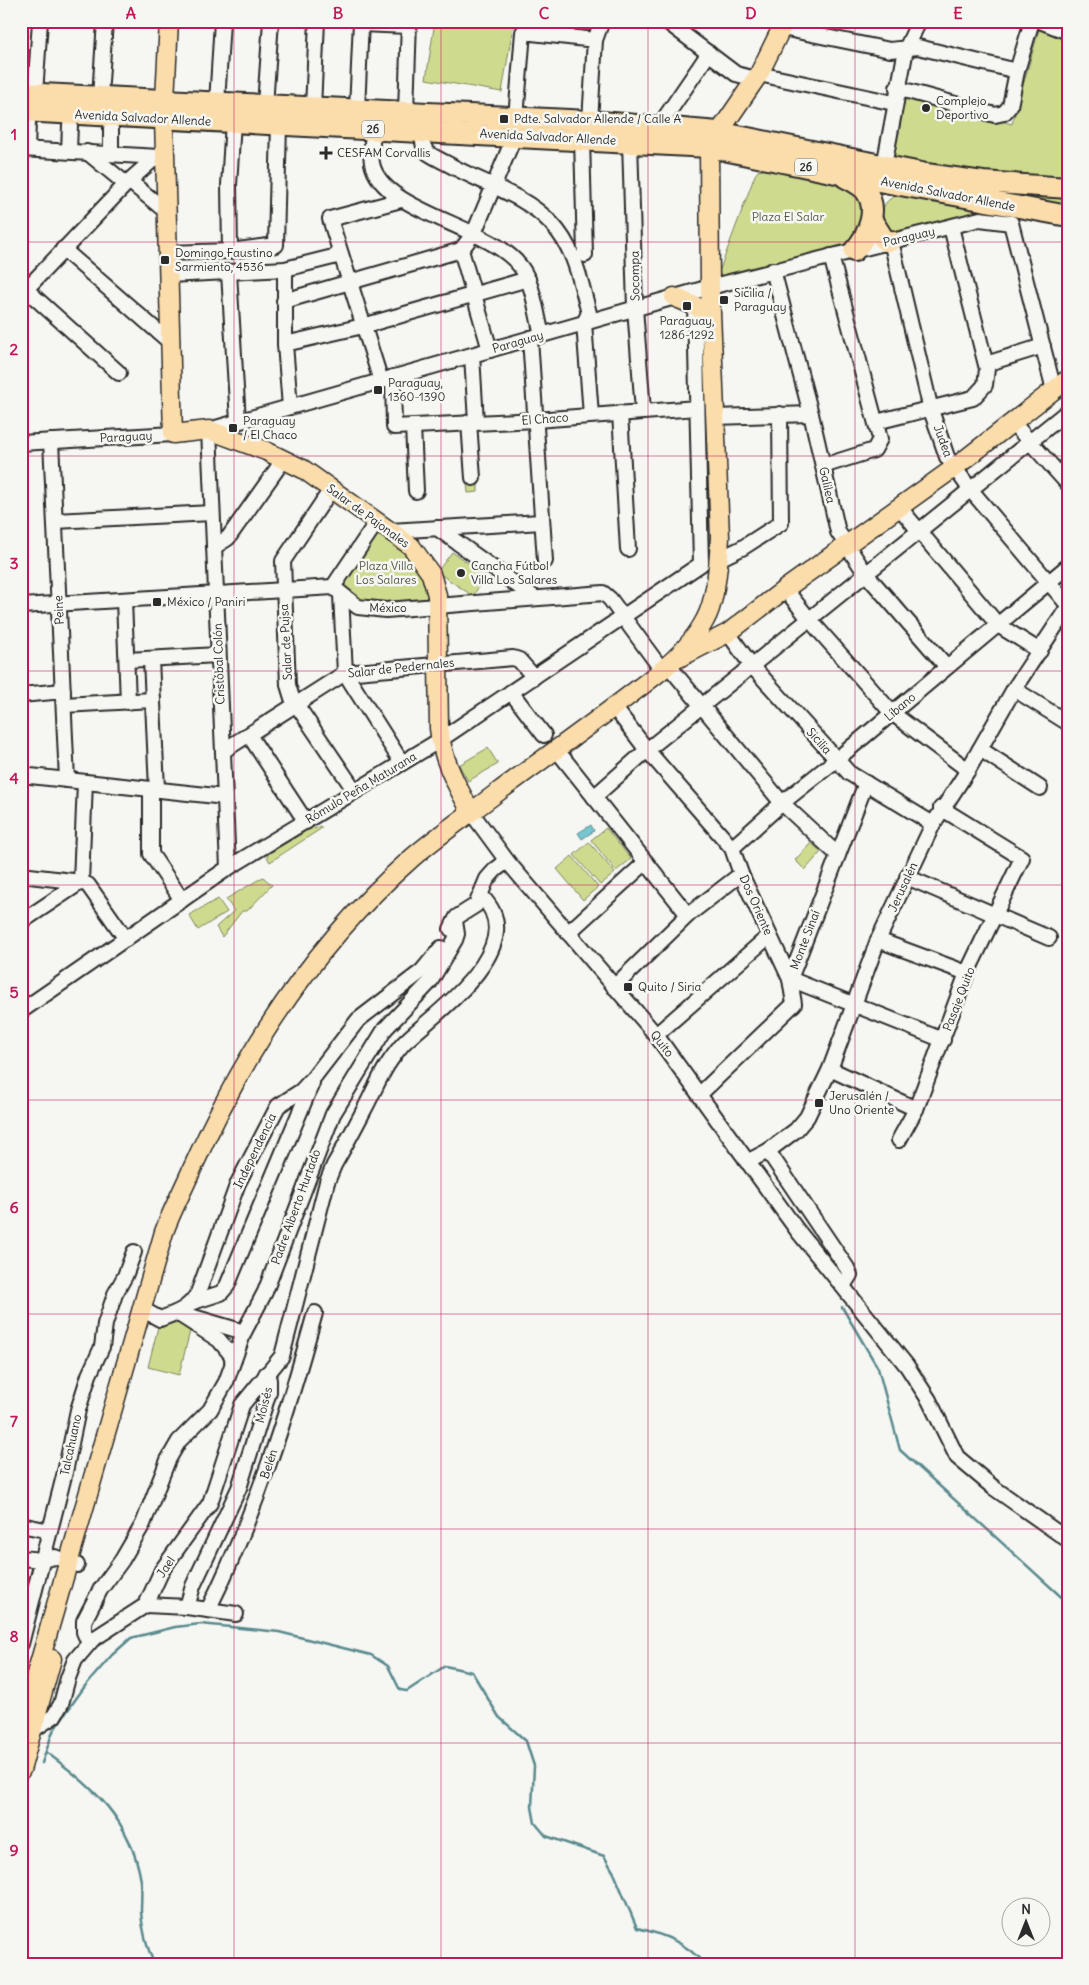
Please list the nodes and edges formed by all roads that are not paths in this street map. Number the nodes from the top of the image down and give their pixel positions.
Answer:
1 (40, 21) edge
2 (104, 21) edge
3 (169, 21) edge
4 (222, 21) edge
5 (271, 21) edge
6 (317, 21) edge
7 (602, 21) edge
8 (666, 21) edge
9 (918, 21) edge
10 (1032, 21) edge
11 (1040, 21) edge
12 (361, 22) edge
13 (408, 24) edge
14 (783, 25) edge
15 (1068, 32) edge
16 (596, 40) junction
17 (906, 48) junction
18 (709, 53) junction
19 (1017, 71) junction
20 (758, 76) junction
21 (898, 88) junction
22 (28, 94) edge
23 (100, 97) junction
24 (217, 103) junction
25 (894, 103) junction
26 (265, 105) junction
27 (313, 108) junction
28 (165, 110) junction
29 (406, 112) junction
30 (25, 116) edge
31 (365, 119) junction
32 (233, 122) junction
33 (278, 124) junction
34 (70, 125) dead end
35 (515, 126) junction
36 (662, 127) junction
37 (111, 128) dead end
38 (586, 130) junction
39 (424, 131) junction
40 (713, 140) junction
41 (630, 141) junction
42 (24, 149) edge
43 (69, 151) junction
44 (87, 152) junction
45 (111, 154) junction
46 (161, 157) junction
47 (884, 166) junction
48 (841, 174) junction
49 (128, 183) junction
50 (904, 186) junction
51 (494, 187) junction
52 (1068, 188) edge
53 (401, 200) junction
54 (167, 212) junction
55 (1068, 216) edge
56 (875, 225) junction
57 (951, 227) junction
58 (474, 233) junction
59 (891, 241) junction
60 (63, 249) junction
61 (860, 249) junction
62 (461, 250) junction
63 (230, 251) junction
64 (168, 252) junction
65 (585, 254) dead end
66 (341, 255) junction
67 (830, 256) junction
68 (285, 269) junction
69 (773, 270) junction
70 (230, 273) junction
71 (169, 275) junction
72 (528, 279) junction
73 (350, 283) junction
74 (22, 287) edge
75 (710, 287) junction
76 (474, 295) junction
77 (674, 297) junction
78 (284, 301) junction
79 (695, 306) junction
80 (635, 308) junction
81 (584, 323) junction
82 (711, 324) junction
83 (363, 326) junction
84 (536, 337) junction
85 (171, 343) junction
86 (285, 344) junction
87 (1042, 346) junction
88 (490, 350) junction
89 (472, 355) junction
90 (986, 364) junction
91 (119, 373) dead end
92 (387, 379) junction
93 (1061, 384) edge
94 (290, 407) junction
95 (697, 408) junction
96 (931, 410) junction
97 (643, 411) junction
98 (1068, 411) edge
99 (620, 413) junction
100 (780, 414) junction
101 (811, 414) junction
102 (591, 415) junction
103 (715, 417) junction
104 (536, 420) junction
105 (238, 421) junction
106 (473, 422) junction
107 (876, 422) junction
108 (1013, 423) junction
109 (413, 426) junction
110 (209, 430) junction
111 (173, 434) junction
112 (51, 441) junction
113 (1030, 441) junction
114 (21, 443) edge
115 (284, 458) junction
116 (823, 466) junction
117 (954, 468) junction
118 (473, 478) dead end
119 (1068, 484) edge
120 (332, 488) junction
121 (970, 489) junction
122 (416, 491) dead end
123 (899, 506) junction
124 (212, 514) junction
125 (55, 521) junction
126 (542, 522) junction
127 (383, 527) junction
128 (437, 528) junction
129 (920, 531) junction
130 (846, 546) junction
131 (214, 548) junction
132 (628, 549) dead end
133 (719, 559) junction
134 (544, 561) dead end
135 (1068, 566) edge
136 (866, 574) junction
137 (1049, 582) junction
138 (785, 589) junction
139 (283, 590) junction
140 (337, 591) junction
141 (216, 594) junction
142 (535, 598) junction
143 (124, 600) junction
144 (59, 604) junction
145 (21, 606) edge
146 (438, 606) junction
147 (1068, 606) edge
148 (623, 618) junction
149 (809, 620) junction
150 (998, 625) junction
151 (728, 633) junction
152 (1040, 651) junction
153 (218, 655) junction
154 (151, 659) junction
155 (126, 660) junction
156 (439, 663) junction
157 (668, 665) junction
158 (752, 666) junction
159 (947, 667) junction
160 (345, 673) junction
161 (534, 677) junction
162 (1014, 689) junction
163 (511, 692) junction
164 (21, 695) edge
165 (63, 698) junction
166 (153, 700) junction
167 (128, 702) junction
168 (296, 704) junction
169 (614, 707) junction
170 (701, 707) junction
171 (892, 713) junction
172 (1068, 723) edge
173 (249, 734) junction
174 (544, 736) dead end
175 (440, 740) junction
176 (556, 749) junction
177 (980, 749) junction
178 (648, 750) junction
179 (223, 752) junction
180 (836, 760) junction
181 (402, 763) junction
182 (968, 770) junction
183 (21, 775) edge
184 (67, 780) junction
185 (85, 782) junction
186 (866, 783) junction
187 (1040, 788) dead end
188 (154, 789) junction
189 (355, 791) junction
190 (225, 797) junction
191 (594, 797) junction
192 (782, 803) junction
193 (941, 808) junction
194 (471, 812) junction
195 (306, 822) junction
196 (933, 824) junction
197 (732, 848) junction
198 (838, 855) junction
199 (507, 861) junction
200 (646, 862) junction
201 (228, 868) junction
202 (741, 874) junction
203 (21, 875) edge
204 (907, 877) junction
205 (81, 882) junction
206 (482, 896) junction
207 (182, 900) junction
208 (995, 914) junction
209 (688, 915) junction
210 (455, 921) junction
211 (21, 922) edge
212 (568, 933) junction
213 (769, 936) junction
214 (126, 938) junction
215 (1049, 938) dead end
216 (878, 940) junction
217 (967, 973) junction
218 (790, 979) junction
219 (614, 987) junction
220 (854, 1003) junction
221 (21, 1011) edge
222 (656, 1035) junction
223 (943, 1040) junction
224 (830, 1069) junction
225 (314, 1077) junction
226 (700, 1094) junction
227 (916, 1109) junction
228 (899, 1140) dead end
229 (768, 1151) junction
230 (747, 1162) junction
231 (191, 1171) junction
232 (134, 1252) dead end
233 (844, 1286) junction
234 (193, 1302) junction
235 (177, 1312) junction
236 (149, 1313) junction
237 (315, 1313) dead end
238 (244, 1332) junction
239 (232, 1360) junction
240 (266, 1374) junction
241 (113, 1424) junction
242 (21, 1525) edge
243 (50, 1531) junction
244 (1068, 1540) edge
245 (21, 1558) edge
246 (58, 1558) junction
247 (146, 1605) junction
248 (187, 1606) junction
249 (208, 1610) junction
250 (236, 1614) dead end
251 (89, 1643) junction
252 (21, 1644) edge
253 (27, 1728) edge
254 (21, 1770) edge

1 - 22 street
2 - 23 street
3 - 28 main road
4 - 24 street
5 - 26 street
6 - 27 street
7 - 16 street
8 - 18 street
9 - 17 street
10 - 19 street
11 - 15 street
12 - 13 street
12 - 31 street
13 - 29 street
14 - 17 street
14 - 20 main road
16 - 35 street
16 - 38 street
17 - 19 street
17 - 21 street
18 - 20 street
18 - 36 street
19 - 21 street
20 - 25 street
20 - 40 main road
21 - 25 street
22 - 23 highway, Avenida Salvador Allende / 26
23 - 28 highway, Avenida Salvador Allende / 26
24 - 26 highway, Avenida Salvador Allende / 26
24 - 28 highway, Avenida Salvador Allende / 26
25 - 47 street
26 - 27 highway, Avenida Salvador Allende / 26
27 - 31 highway, Avenida Salvador Allende / 26
28 - 30 highway, Avenida Salvador Allende / 26
28 - 32 highway, Avenida Salvador Allende / 26
28 - 46 main road
29 - 31 highway, Avenida Salvador Allende / 26
29 - 35 highway, Avenida Salvador Allende / 26
30 - 42 street
31 - 33 highway, Avenida Salvador Allende / 26
31 - 39 highway, Avenida Salvador Allende / 26
31 - 53 street
32 - 33 highway, Avenida Salvador Allende / 26
32 - 63 street
33 - 63 street
34 - 43 street
35 - 38 highway, Avenida Salvador Allende / 26
35 - 39 highway, Avenida Salvador Allende / 26
35 - 51 street
36 - 38 highway, Avenida Salvador Allende / 26
36 - 40 highway, Avenida Salvador Allende / 26
37 - 45 street
38 - 41 highway, Avenida Salvador Allende / 26
38 - 65 street
39 - 51 street
40 - 41 highway, Avenida Salvador Allende / 26
40 - 47 highway, Avenida Salvador Allende / 26
40 - 48 highway, Avenida Salvador Allende / 26
40 - 75 main road
41 - 80 street, Socompa
42 - 43 street
43 - 44 street
44 - 45 street
44 - 49 street
45 - 46 street
46 - 49 street
46 - 54 main road
47 - 52 highway, Avenida Salvador Allende / 26
48 - 50 highway, Avenida Salvador Allende / 26
48 - 61 highway
49 - 54 street
49 - 60 street
50 - 55 highway, Avenida Salvador Allende / 26
50 - 56 highway
51 - 58 street
51 - 81 street
53 - 58 street
53 - 66 street
54 - 64 main road
56 - 59 highway
56 - 61 highway
57 - 59 street, Paraguay
57 - 87 street, Paraguay
57 - 90 street
58 - 62 street
58 - 72 street
59 - 61 street, Paraguay
59 - 96 street, Judea
60 - 74 street
60 - 85 street
61 - 67 street, Paraguay
62 - 73 street
62 - 76 street
63 - 64 street
64 - 71 main road
66 - 68 street
66 - 73 street
67 - 69 street, Paraguay
67 - 107 street
68 - 70 street
68 - 78 street
69 - 75 street, Paraguay
69 - 101 street, Galilea
70 - 71 street
70 - 105 street
71 - 85 main road
72 - 76 street
72 - 84 street
73 - 78 street
73 - 83 street
74 - 91 street
75 - 77 street, Paraguay
75 - 82 main road
76 - 83 street
76 - 88 street
77 - 79 main road
77 - 80 street, Paraguay
78 - 86 street
79 - 82 main road
79 - 95 street
80 - 81 street, Paraguay
80 - 97 street, Socompa
81 - 84 street, Paraguay
81 - 102 street
82 - 103 main road
83 - 86 street
83 - 92 street
84 - 88 street, Paraguay
84 - 104 street
85 - 111 main road
86 - 94 street
87 - 90 street
87 - 93 street
88 - 89 street, Paraguay
89 - 92 street, Paraguay
89 - 106 street
90 - 96 street
92 - 94 street, Paraguay
92 - 109 street, El Chaco
93 - 108 main road
94 - 105 street, Paraguay
95 - 97 street, El Chaco
95 - 148 street, Rómulo Peña Maturana
96 - 107 street
96 - 117 street, Judea
97 - 99 street, El Chaco
98 - 113 street
99 - 102 street, El Chaco
99 - 132 street
100 - 101 street
100 - 103 street
100 - 133 street
101 - 116 street, Galilea
102 - 104 street, El Chaco
103 - 133 main road
104 - 106 street, El Chaco
104 - 126 street
105 - 110 street, Paraguay
106 - 109 street, El Chaco
106 - 118 street
107 - 116 street
108 - 113 street
108 - 117 main road
109 - 122 street
110 - 111 main road, Paraguay
110 - 115 main road, Salar de Pajonales
110 - 124 street, Cristóbal Colón
111 - 112 street, Paraguay
112 - 114 street, Paraguay
112 - 125 street, Peine
113 - 119 street
113 - 121 street
115 - 120 main road, Salar de Pajonales
115 - 131 street
116 - 130 street, Galilea
117 - 121 street, Judea
117 - 123 main road
120 - 127 main road, Salar de Pajonales
120 - 139 street, Salar de Pujsa
121 - 129 street
121 - 137 street, Judea
123 - 129 street
123 - 130 main road
124 - 125 street
124 - 131 street, Cristóbal Colón
125 - 144 street, Peine
126 - 128 street
126 - 134 street
127 - 128 street
127 - 140 street
127 - 146 main road, Salar de Pajonales
128 - 142 street
129 - 136 street
129 - 150 street
130 - 136 street, Galilea
130 - 138 main road
131 - 141 street, Cristóbal Colón
133 - 157 main road
135 - 137 street, Líbano
136 - 149 street
136 - 159 street, Galilea
137 - 147 street, Judea
137 - 150 street, Líbano
138 - 149 street
138 - 151 main road
139 - 140 street
139 - 141 street
139 - 168 street, Salar de Pujsa
140 - 146 street, México
140 - 160 street
141 - 143 street
141 - 153 street, Cristóbal Colón
142 - 146 street, México
142 - 148 street, México
143 - 144 street
143 - 155 street
144 - 145 street
144 - 165 street, Peine
146 - 156 main road, Salar de Pajonales
147 - 152 street, Jerusalén
148 - 157 street, México
148 - 161 street, Rómulo Peña Maturana
149 - 158 street
149 - 171 street
150 - 152 street
150 - 159 street, Líbano
151 - 157 main road
151 - 158 street, Sicilia
152 - 162 street, Jerusalén
153 - 154 street
153 - 179 street, Cristóbal Colón
154 - 155 street
154 - 166 street
155 - 167 street
156 - 160 street, Salar de Pedernales
156 - 161 street, Salar de Pedernales
156 - 175 main road, Salar de Pajonales
157 - 169 main road
157 - 170 street, México
158 - 170 street
158 - 180 street, Sicilia
159 - 171 street, Líbano
160 - 168 street, Salar de Pedernales
160 - 181 street
161 - 163 street, Rómulo Peña Maturana
162 - 172 street
162 - 177 street, Jerusalén
163 - 174 street
163 - 175 street, Rómulo Peña Maturana
164 - 165 street
165 - 167 street
165 - 184 street, Peine
166 - 167 street
166 - 188 street
168 - 173 street, Salar de Pedernales
168 - 189 street, Salar de Pujsa
169 - 176 main road
169 - 178 street, Dos Oriente
170 - 178 street
170 - 192 street, México
171 - 180 street, Líbano
171 - 182 street
173 - 179 street, Salar de Pedernales
173 - 195 street
175 - 181 street, Rómulo Peña Maturana
175 - 194 main road, Salar de Pajonales
176 - 191 street
176 - 194 main road
177 - 182 street, Jerusalén
177 - 187 street
178 - 191 street
178 - 197 street, Dos Oriente
179 - 190 street, Cristóbal Colón
180 - 186 street, Sicilia
180 - 192 street, Líbano
181 - 189 street, Rómulo Peña Maturana
182 - 193 street, Jerusalén
183 - 184 street
184 - 185 street
185 - 188 street
185 - 205 street
186 - 196 street, Sicilia
186 - 198 street, Monte Sinaí
188 - 190 street
188 - 207 street
189 - 195 street, Rómulo Peña Maturana
190 - 201 street, Cristóbal Colón
191 - 200 street
192 - 197 street, Líbano
192 - 198 street, México
193 - 196 street, Jerusalén
193 - 208 street, Pasaje Quito
194 - 199 street, Quito
194 - 231 main road
195 - 201 street, Rómulo Peña Maturana
196 - 204 street, Jerusalén
197 - 202 street, Dos Oriente
198 - 218 street, Monte Sinaí
199 - 206 street, Independencia
199 - 212 street, Quito
200 - 209 street
200 - 212 street
201 - 207 street, Rómulo Peña Maturana
202 - 209 street
202 - 213 street, Dos Oriente
203 - 205 street
204 - 208 street
204 - 216 street, Jerusalén
205 - 211 street
205 - 214 street
206 - 210 street, Independencia
206 - 240 street, Moisés
207 - 214 street, Rómulo Peña Maturana
208 - 215 street
208 - 217 street, Pasaje Quito
209 - 219 street
210 - 225 street, Independencia
210 - 238 street, Padre Alberto Hurtado
212 - 219 street, Quito
213 - 218 street, Dos Oriente
213 - 222 street
214 - 221 street, Rómulo Peña Maturana
216 - 217 street
216 - 220 street, Jerusalén
217 - 223 street, Pasaje Quito
218 - 220 street
218 - 226 street, Monte Sinaí
219 - 222 street, Quito
220 - 223 street
220 - 224 street, Jerusalén
222 - 226 street, Quito
223 - 227 street, Pasaje Quito
224 - 227 street
224 - 229 street, Jerusalén
225 - 234 street, Independencia
225 - 234 street
226 - 230 street, Quito
227 - 228 street, Pasaje Quito
229 - 230 street, Jerusalén
229 - 233 street
230 - 233 street, Quito
231 - 236 main road
231 - 241 main road
232 - 243 street, Talcahuano
233 - 244 street, Quito
234 - 235 street
235 - 236 street
235 - 238 street
235 - 239 street
236 - 241 main road
237 - 249 street, Belén
238 - 239 street, Padre Alberto Hurtado
239 - 251 street, Padre Alberto Hurtado
240 - 247 street, Jael
240 - 248 street, Moisés
241 - 246 main road
242 - 243 street
243 - 246 street, Talcahuano
245 - 246 street
246 - 252 street, Talcahuano
246 - 253 main road
247 - 248 street
247 - 251 street
248 - 249 street
249 - 250 street
251 - 253 street
253 - 254 main road

